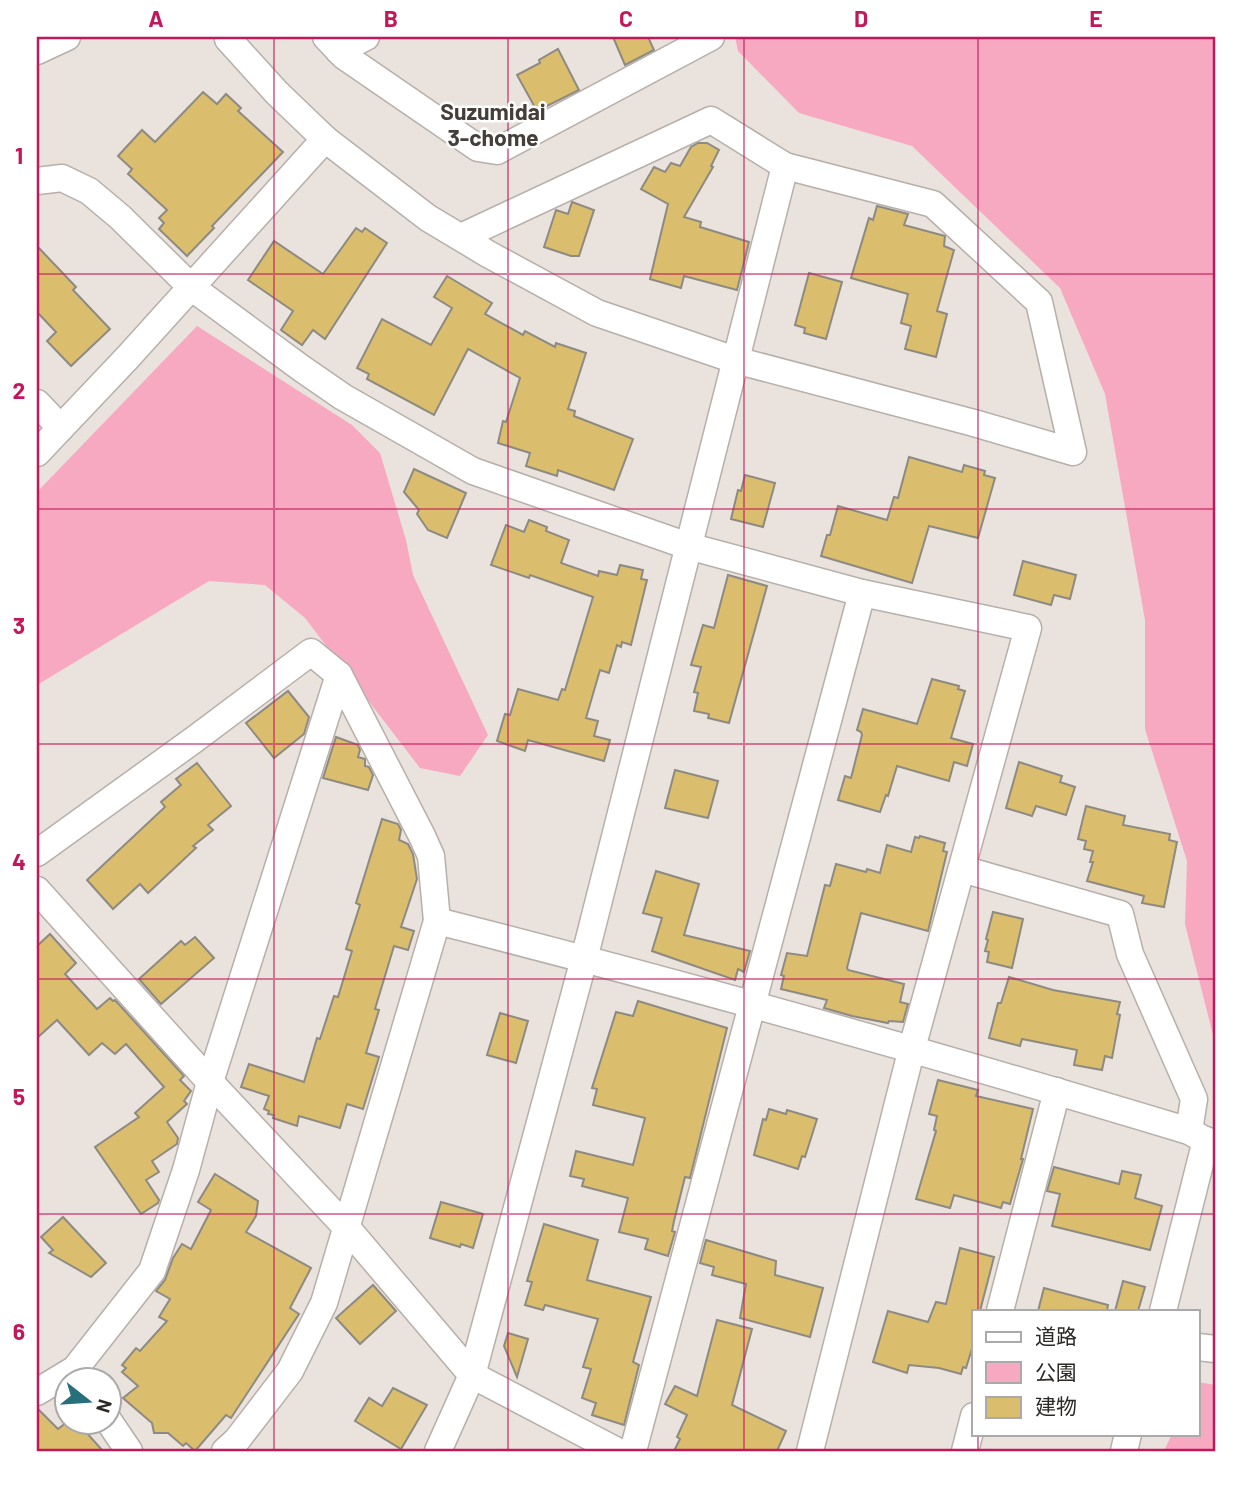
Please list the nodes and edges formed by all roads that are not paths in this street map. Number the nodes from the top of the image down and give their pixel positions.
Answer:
1 (67, 37) edge
2 (366, 37) edge
3 (711, 37) edge
4 (228, 39) dead end
5 (332, 44) edge
6 (37, 51) edge
7 (325, 139) junction
8 (785, 166) junction
9 (37, 181) edge
10 (461, 237) junction
11 (191, 287) junction
12 (734, 360) junction
13 (37, 403) edge
14 (61, 427) junction
15 (37, 453) edge
16 (688, 546) junction
17 (862, 593) junction
18 (339, 675) junction
19 (37, 853) edge
20 (962, 869) junction
21 (37, 890) edge
22 (437, 921) junction
23 (584, 959) junction
24 (752, 1004) junction
25 (912, 1048) junction
26 (209, 1082) junction
27 (1057, 1091) junction
28 (1203, 1139) edge
29 (347, 1228) junction
30 (1000, 1310) edge
31 (1163, 1310) edge
32 (85, 1366) edge
33 (472, 1375) junction
34 (972, 1424) edge
35 (119, 1436) edge
36 (129, 1451) edge
37 (225, 1451) edge
38 (438, 1451) edge
39 (617, 1451) edge
40 (633, 1451) edge
41 (810, 1451) edge
42 (965, 1451) edge

1 - 6 street
2 - 5 street
3 - 5 street
4 - 7 street
7 - 10 street
7 - 11 street
8 - 10 street
8 - 12 street
8 - 12 street
9 - 11 street
10 - 12 street
11 - 14 street
11 - 16 street
12 - 16 street
13 - 14 street
14 - 15 street
16 - 17 street
16 - 23 street
17 - 20 street
17 - 24 street
18 - 19 street
18 - 22 street
18 - 26 street
20 - 25 street
20 - 28 street
21 - 26 street
22 - 23 street
22 - 29 street
23 - 24 street
23 - 33 street
24 - 25 street
24 - 40 street
25 - 27 street
25 - 41 street
26 - 29 street
26 - 32 street
27 - 28 street
27 - 30 street
28 - 31 street
29 - 33 street
29 - 37 street
33 - 38 street
33 - 39 street
34 - 42 street
35 - 36 street

